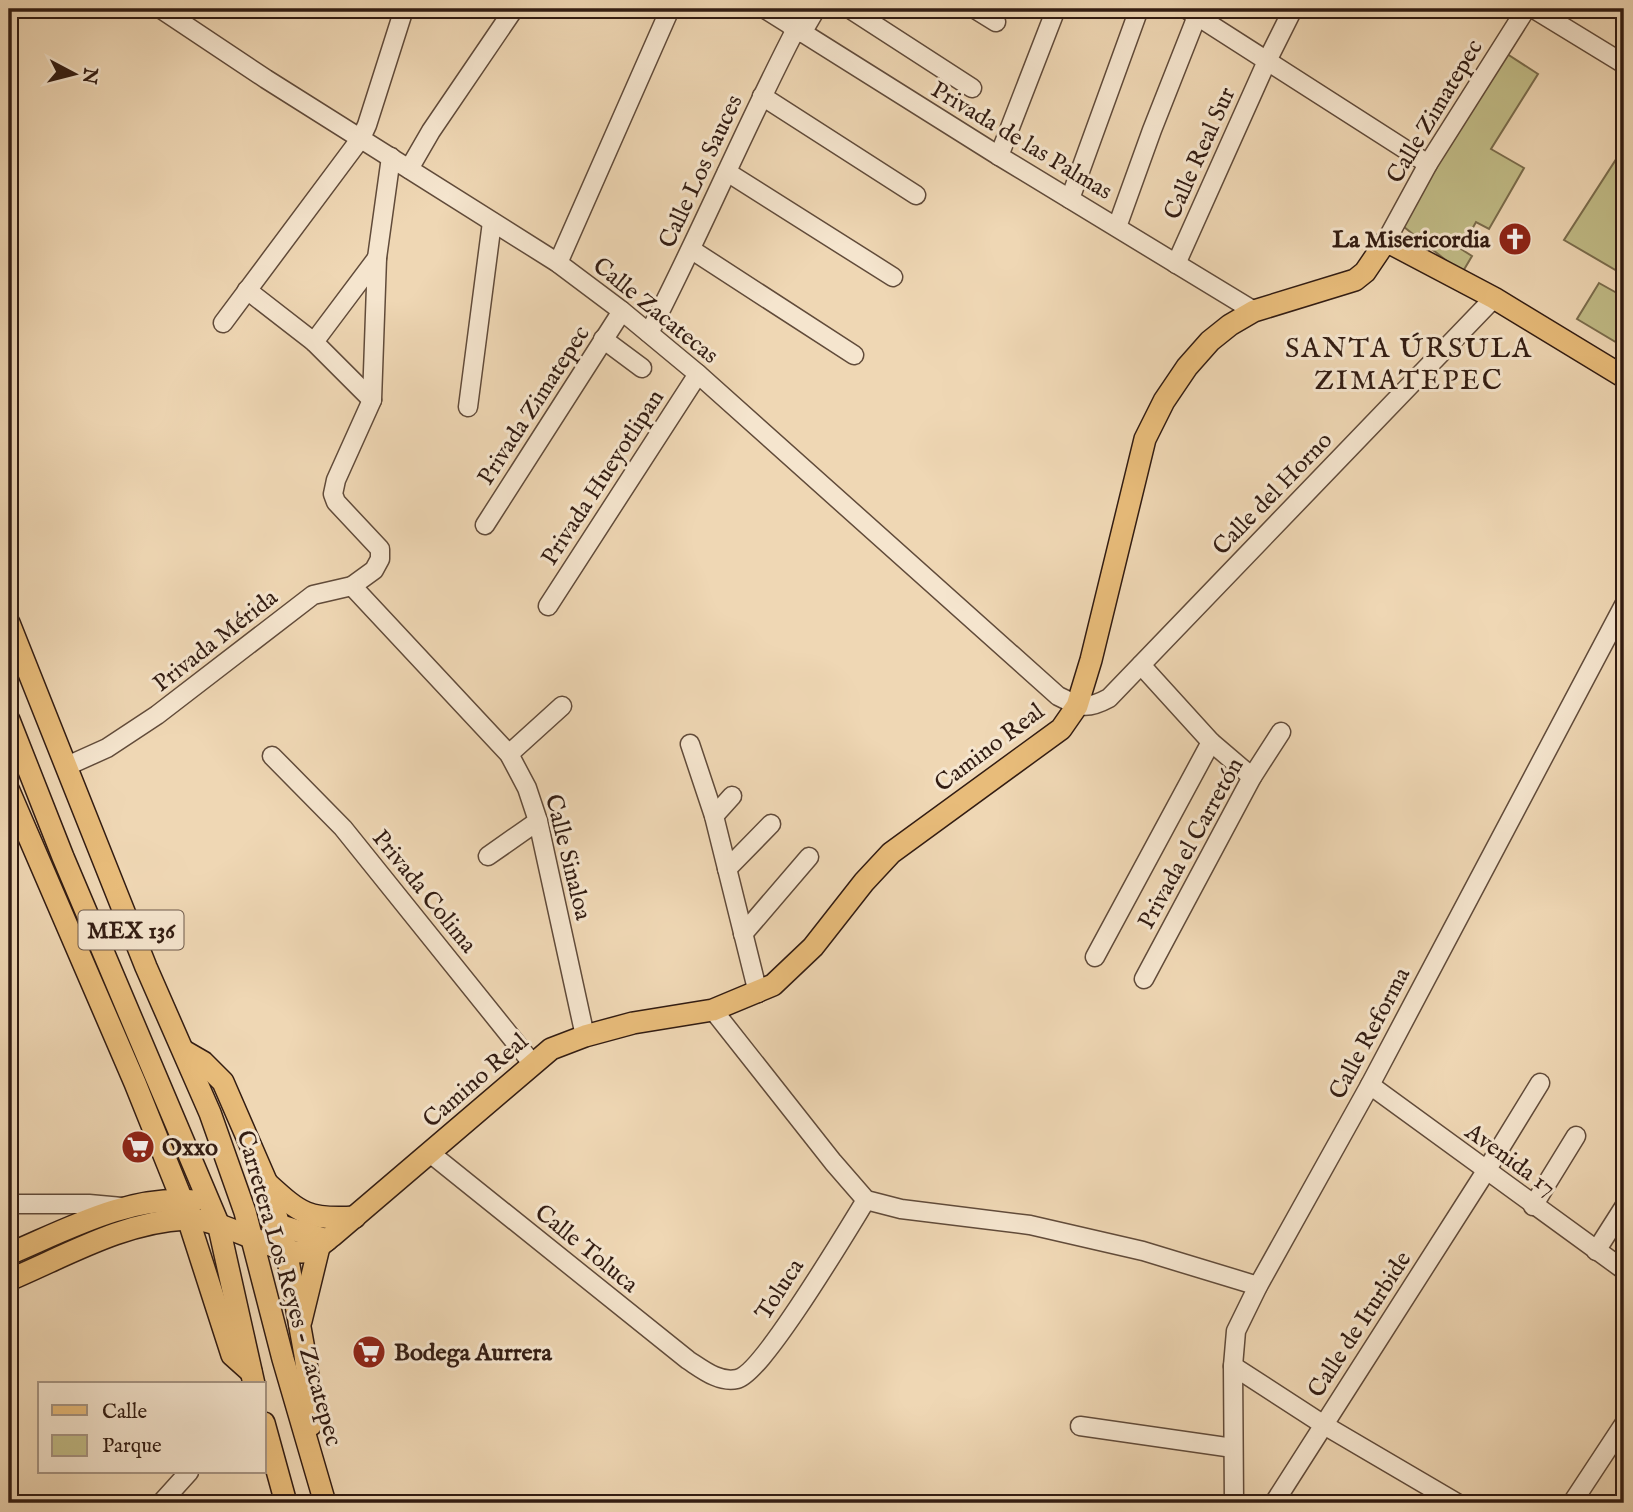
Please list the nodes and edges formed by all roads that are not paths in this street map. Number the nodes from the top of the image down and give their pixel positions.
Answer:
1 (161, 9) edge
2 (514, 9) edge
3 (670, 9) edge
4 (765, 9) edge
5 (800, 9) edge
6 (816, 9) edge
7 (850, 9) edge
8 (975, 9) edge
9 (1056, 9) edge
10 (1139, 9) edge
11 (1293, 9) edge
12 (1526, 9) edge
13 (1534, 9) edge
14 (406, 11) edge
15 (1192, 12) edge
16 (996, 22) dead end
17 (797, 30) junction
18 (1267, 61) junction
19 (1624, 64) edge
20 (972, 88) dead end
21 (762, 96) junction
22 (360, 138) junction
23 (999, 156) junction
24 (391, 157) junction
25 (1428, 164) junction
26 (409, 169) junction
27 (727, 172) junction
28 (916, 195) dead end
29 (1070, 199) junction
30 (492, 222) junction
31 (1117, 227) junction
32 (1386, 241) junction
33 (692, 250) junction
34 (377, 258) junction
35 (558, 263) junction
36 (1176, 264) junction
37 (893, 277) dead end
38 (247, 290) junction
39 (1494, 298) junction
40 (622, 311) junction
41 (1254, 311) junction
42 (223, 323) dead end
43 (649, 333) junction
44 (603, 339) junction
45 (314, 342) junction
46 (854, 355) dead end
47 (642, 368) dead end
48 (698, 374) junction
49 (1624, 377) edge
50 (372, 400) junction
51 (468, 408) dead end
52 (485, 525) dead end
53 (352, 586) junction
54 (1624, 605) edge
55 (548, 606) dead end
56 (9, 623) edge
57 (1142, 665) junction
58 (562, 706) dead end
59 (1077, 706) junction
60 (9, 720) edge
61 (1281, 732) dead end
62 (1210, 741) junction
63 (690, 744) dead end
64 (509, 754) junction
65 (272, 756) dead end
66 (67, 766) junction
67 (1252, 777) junction
68 (9, 791) edge
69 (732, 796) dead end
70 (714, 816) junction
71 (538, 821) junction
72 (771, 824) dead end
73 (488, 856) dead end
74 (809, 857) dead end
75 (727, 869) junction
76 (743, 934) junction
77 (1095, 957) dead end
78 (1144, 979) dead end
79 (758, 993) junction
80 (713, 1010) junction
81 (585, 1036) junction
82 (184, 1051) junction
83 (532, 1063) junction
84 (1540, 1083) dead end
85 (1370, 1086) junction
86 (1576, 1136) dead end
87 (430, 1153) junction
88 (1486, 1171) junction
89 (266, 1181) junction
90 (866, 1200) junction
91 (9, 1204) edge
92 (1533, 1206) junction
93 (122, 1207) junction
94 (1624, 1207) edge
95 (185, 1209) junction
96 (246, 1212) junction
97 (214, 1213) junction
98 (355, 1217) junction
99 (280, 1227) junction
100 (253, 1237) junction
101 (323, 1243) junction
102 (286, 1249) junction
103 (1596, 1251) junction
104 (9, 1254) edge
105 (1624, 1270) edge
106 (9, 1280) edge
107 (1258, 1286) junction
108 (299, 1326) junction
109 (1233, 1366) junction
110 (716, 1377) joint
111 (253, 1378) edge
112 (1624, 1424) edge
113 (1324, 1425) junction
114 (1080, 1426) dead end
115 (266, 1430) edge
116 (308, 1441) junction
117 (1233, 1448) junction
118 (187, 1474) edge
119 (162, 1503) edge
120 (286, 1503) edge
121 (325, 1503) edge
122 (1235, 1503) edge
123 (1274, 1503) edge
124 (1457, 1503) edge
125 (1572, 1503) edge

1 - 22 street, Calle Zacatecas
2 - 26 street
3 - 35 street
4 - 17 street, Privada de las Palmas
5 - 17 street
6 - 17 street
7 - 20 street
8 - 16 street
9 - 23 street
10 - 29 street
11 - 18 street, Calle Real Sur
12 - 25 street, Calle Zimatepec
13 - 19 street
14 - 22 street
15 - 18 street
15 - 31 street
17 - 21 street, Calle Los Sauces
17 - 23 street, Privada de las Palmas
18 - 25 street
18 - 36 street, Calle Real Sur
21 - 27 street, Calle Los Sauces
21 - 28 street
22 - 24 street, Calle Zacatecas
22 - 38 street
23 - 29 street, Privada de las Palmas
24 - 26 street, Calle Zacatecas
24 - 34 street
25 - 32 street, Calle Zimatepec
26 - 30 street, Calle Zacatecas
27 - 33 street, Calle Los Sauces
27 - 37 street
29 - 31 street, Privada de las Palmas
30 - 35 street, Calle Zacatecas
30 - 51 street
31 - 36 street, Privada de las Palmas
32 - 39 main road
32 - 41 main road, Camino Real
33 - 43 street, Calle Los Sauces
33 - 46 street
34 - 45 street
34 - 50 street
35 - 40 street, Calle Zacatecas
36 - 41 street, Privada de las Palmas
38 - 42 street
38 - 45 street
39 - 49 main road
39 - 57 street, Calle del Horno
40 - 43 street, Calle Zacatecas
40 - 44 street, Privada Zimatepec
41 - 59 main road, Camino Real
43 - 48 street, Calle Zacatecas
44 - 47 street
44 - 52 street, Privada Zimatepec
45 - 50 street
48 - 55 street, Privada Hueyotlipan
48 - 59 street, Calle Zacatecas
50 - 53 street, Privada Mérida
53 - 64 street, Calle Sinaloa
53 - 66 street, Privada Mérida
54 - 85 street, Calle Reforma
56 - 66 main road, Carretera Los Reyes - Zacatepec / MEX 136
57 - 59 street, Calle del Horno
57 - 62 street
58 - 64 street
59 - 79 main road, Camino Real
60 - 97 main road, MEX 136
61 - 67 street, Privada el Carretón
62 - 67 street
62 - 77 street
63 - 70 street
64 - 71 street, Calle Sinaloa
65 - 83 street, Privada Colima
66 - 82 main road, Carretera Los Reyes - Zacatepec / MEX 136
67 - 78 street, Privada el Carretón
68 - 95 main road
69 - 70 street
70 - 75 street
71 - 73 street
71 - 81 street, Calle Sinaloa
72 - 75 street
74 - 76 street
75 - 76 street
76 - 79 street
79 - 80 main road, Camino Real
80 - 81 main road, Camino Real
80 - 90 street
81 - 83 main road, Camino Real
82 - 89 main road
82 - 96 main road, Carretera Los Reyes - Zacatepec / MEX 136
83 - 87 main road, Camino Real
84 - 88 street, Calle de Iturbide
85 - 88 street, Avenida 17
85 - 107 street, Calle Reforma
86 - 92 street
87 - 98 main road, Camino Real
87 - 110 street, Calle Toluca
88 - 92 street, Avenida 17
88 - 113 street, Calle de Iturbide
89 - 98 main road
89 - 99 main road
90 - 107 street
90 - 110 street, Toluca
91 - 93 street
92 - 103 street, Avenida 17
93 - 95 main road
93 - 104 main road
94 - 103 street
95 - 97 main road
95 - 106 main road
95 - 111 main road
96 - 97 main road
96 - 99 main road
96 - 100 main road, Carretera Los Reyes - Zacatepec / MEX 136
97 - 100 main road
97 - 111 main road, MEX 136
98 - 101 main road, Camino Real
99 - 101 main road
99 - 102 main road
100 - 102 main road
100 - 116 main road, Carretera Los Reyes - Zacatepec / MEX 136
101 - 102 main road
101 - 108 main road
102 - 108 main road
103 - 105 street, Avenida 17
107 - 109 street, Calle Reforma
108 - 116 main road
109 - 113 street
109 - 117 street, Calle Reforma
112 - 125 street
113 - 123 street, Calle de Iturbide
113 - 124 street
114 - 117 street
115 - 120 main road
116 - 121 main road, Carretera Los Reyes - Zacatepec / MEX 136
117 - 122 street, Calle Reforma
118 - 119 street

